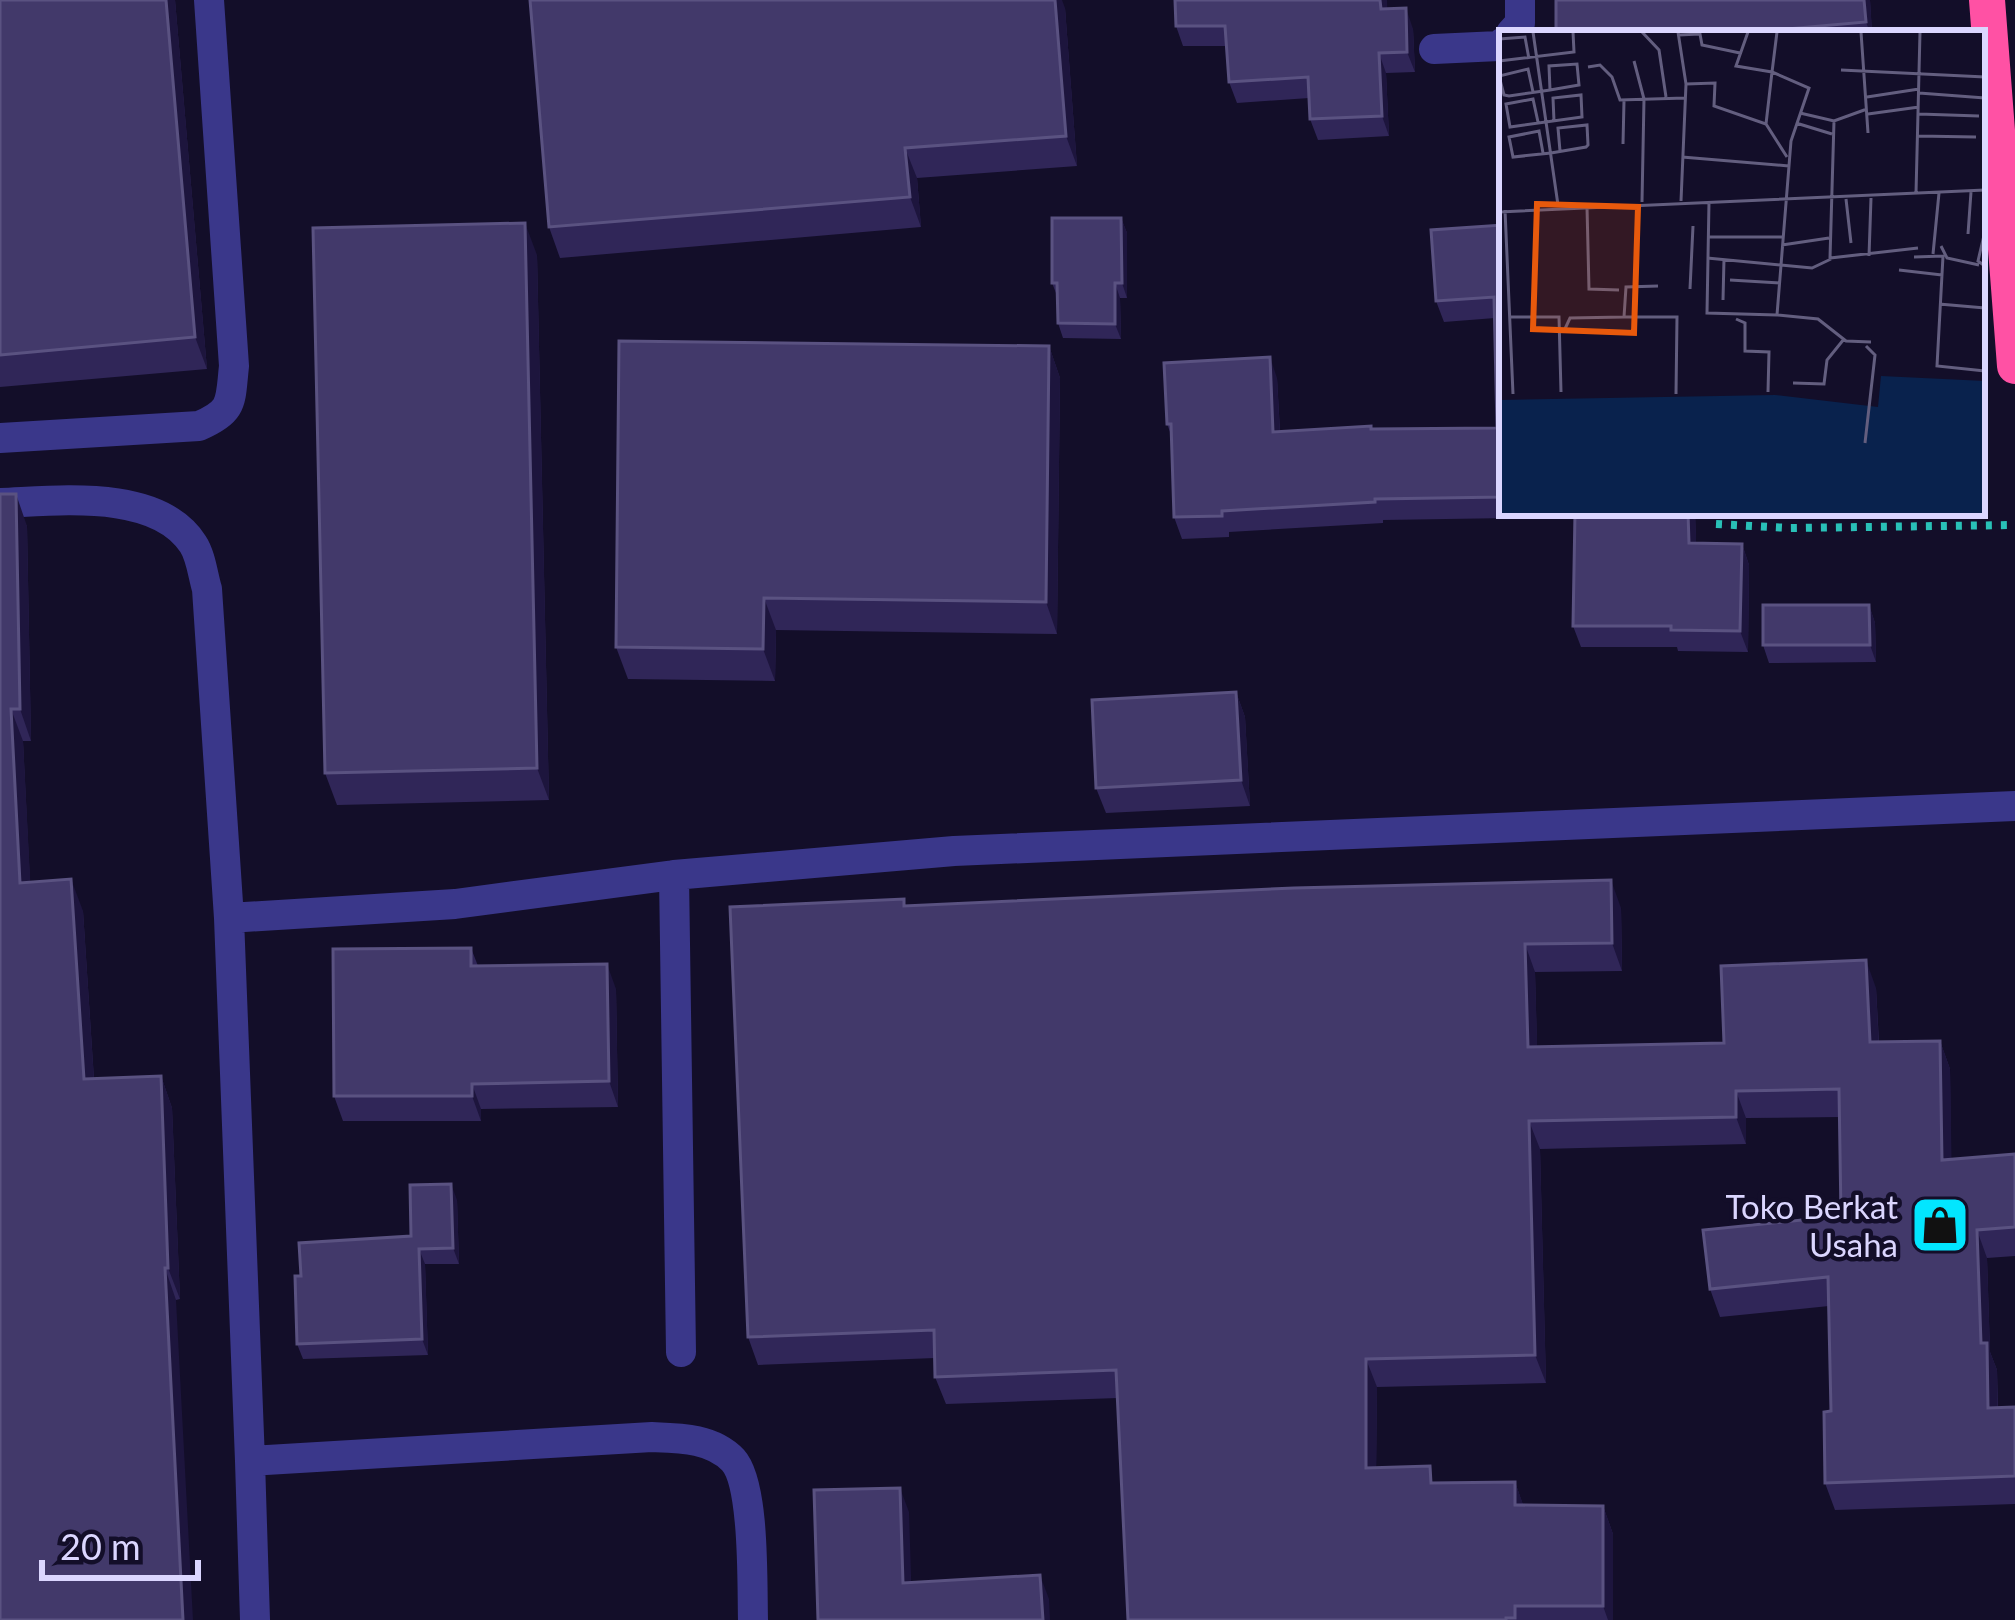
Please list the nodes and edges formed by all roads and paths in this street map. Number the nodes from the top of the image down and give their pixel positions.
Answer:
1 (209, 0) edge
2 (1520, 0) edge
3 (1987, 0) edge
4 (1514, 30) edge
5 (1499, 46) edge
6 (1434, 49) dead end
7 (2014, 346) edge
8 (0, 438) edge
9 (0, 503) edge
10 (1716, 524) dead end
11 (2015, 525) edge
12 (2015, 806) edge
13 (674, 875) junction
14 (229, 918) junction
15 (681, 1352) dead end
16 (250, 1461) junction
17 (255, 1620) edge
18 (753, 1620) edge

1 - 8 lane
2 - 4 lane
3 - 7 highway
5 - 6 lane
9 - 14 lane
10 - 11 path
12 - 13 lane
13 - 14 lane
13 - 15 lane
14 - 16 lane
16 - 17 lane
16 - 18 lane

